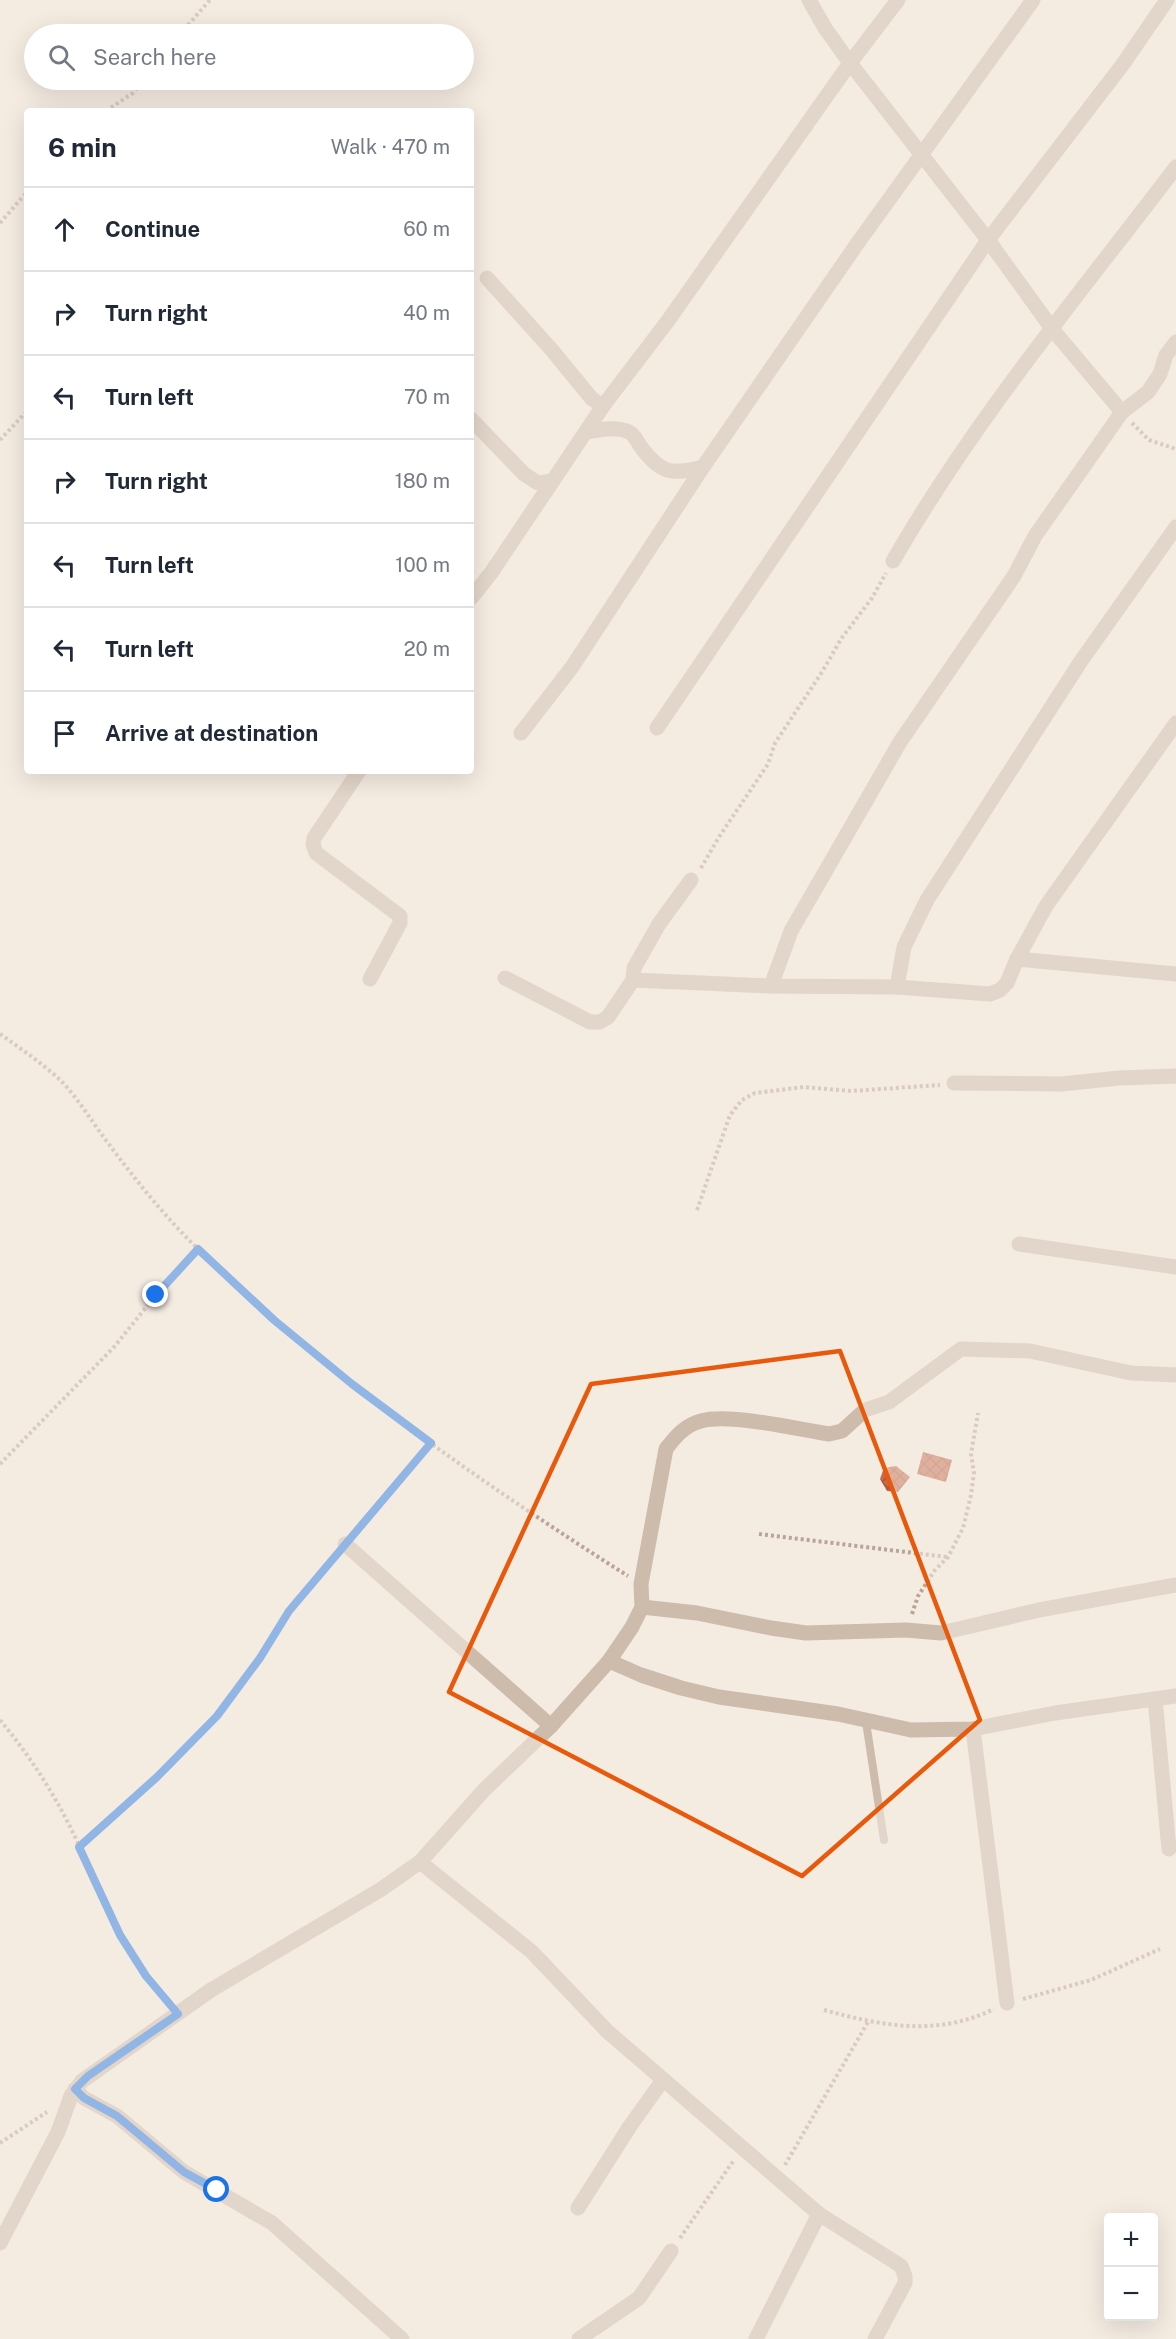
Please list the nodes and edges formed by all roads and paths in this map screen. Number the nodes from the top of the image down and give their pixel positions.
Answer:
1 (210, 0) edge
2 (809, 0) edge
3 (898, 0) edge
4 (1033, 0) edge
5 (1167, 0) edge
6 (189, 24) edge
7 (850, 63) junction
8 (136, 90) edge
9 (110, 108) edge
10 (921, 154) junction
11 (1176, 167) edge
12 (24, 196) edge
13 (0, 224) edge
14 (988, 240) junction
15 (487, 278) dead end
16 (1053, 330) junction
17 (1176, 342) edge
18 (603, 406) junction
19 (1122, 412) junction
20 (24, 414) edge
21 (474, 422) edge
22 (587, 432) junction
23 (0, 440) edge
24 (1176, 449) edge
25 (703, 467) junction
26 (553, 481) junction
27 (1176, 527) edge
28 (893, 561) joint
29 (474, 594) edge
30 (1176, 723) edge
31 (657, 728) dead end
32 (521, 733) dead end
33 (356, 774) edge
34 (691, 880) joint
35 (1017, 959) junction
36 (1176, 974) edge
37 (505, 978) dead end
38 (370, 979) dead end
39 (633, 980) junction
40 (771, 987) junction
41 (897, 987) junction
42 (0, 1034) edge
43 (1176, 1077) edge
44 (954, 1083) joint
45 (697, 1210) dead end
46 (1019, 1244) dead end
47 (198, 1249) junction
48 (1176, 1267) edge
49 (1176, 1375) edge
50 (978, 1413) dead end
51 (431, 1443) junction
52 (0, 1464) edge
53 (759, 1534) dead end
54 (345, 1544) junction
55 (948, 1557) junction
56 (641, 1584) junction
57 (1176, 1585) edge
58 (642, 1607) junction
59 (906, 1630) junction
60 (609, 1661) junction
61 (1176, 1696) edge
62 (1155, 1699) junction
63 (0, 1720) edge
64 (866, 1722) junction
65 (550, 1726) junction
66 (973, 1729) junction
67 (884, 1840) dead end
68 (79, 1847) junction
69 (1168, 1849) dead end
70 (420, 1862) junction
71 (1007, 2002) dead end
72 (178, 2014) junction
73 (868, 2022) dead end
74 (663, 2080) junction
75 (73, 2093) junction
76 (0, 2143) edge
77 (743, 2147) junction
78 (777, 2178) junction
79 (578, 2208) dead end
80 (819, 2214) junction
81 (0, 2242) edge
82 (671, 2251) joint
83 (402, 2339) edge
84 (579, 2339) edge
85 (756, 2339) edge
86 (875, 2339) edge

1 - 6 path
2 - 7 street
3 - 7 street
4 - 10 street
5 - 14 street
7 - 10 street
7 - 18 street
8 - 9 path
10 - 14 street
10 - 25 street
11 - 16 street
12 - 13 path
14 - 16 street
14 - 31 street
15 - 18 street
16 - 19 street
16 - 28 street
17 - 19 street
18 - 22 street
19 - 24 path
19 - 40 street
20 - 23 path
21 - 26 street
22 - 25 street
22 - 26 street
25 - 32 street
26 - 29 street
27 - 41 street
28 - 34 path
30 - 35 street
33 - 38 street
34 - 39 street
35 - 36 street
35 - 41 street
37 - 39 street
39 - 40 street
40 - 41 street
42 - 47 path
43 - 44 street
44 - 45 path
46 - 48 street
47 - 51 path
47 - 52 path
49 - 56 street
50 - 55 path
51 - 54 path
51 - 56 path
53 - 55 path
54 - 65 street
54 - 68 path
55 - 59 path
56 - 58 street
57 - 59 street
58 - 59 street
58 - 60 street
60 - 64 street
60 - 65 street
61 - 62 street
62 - 66 street
62 - 69 street
63 - 68 path
64 - 66 street
64 - 67 lane
65 - 70 street
66 - 71 street
68 - 72 path
70 - 72 street
70 - 74 street
72 - 75 street
73 - 78 path
74 - 77 street
74 - 79 street
75 - 76 path
75 - 81 street
75 - 83 street
77 - 78 street
77 - 82 path
78 - 80 street
80 - 85 street
80 - 86 street
82 - 84 street

